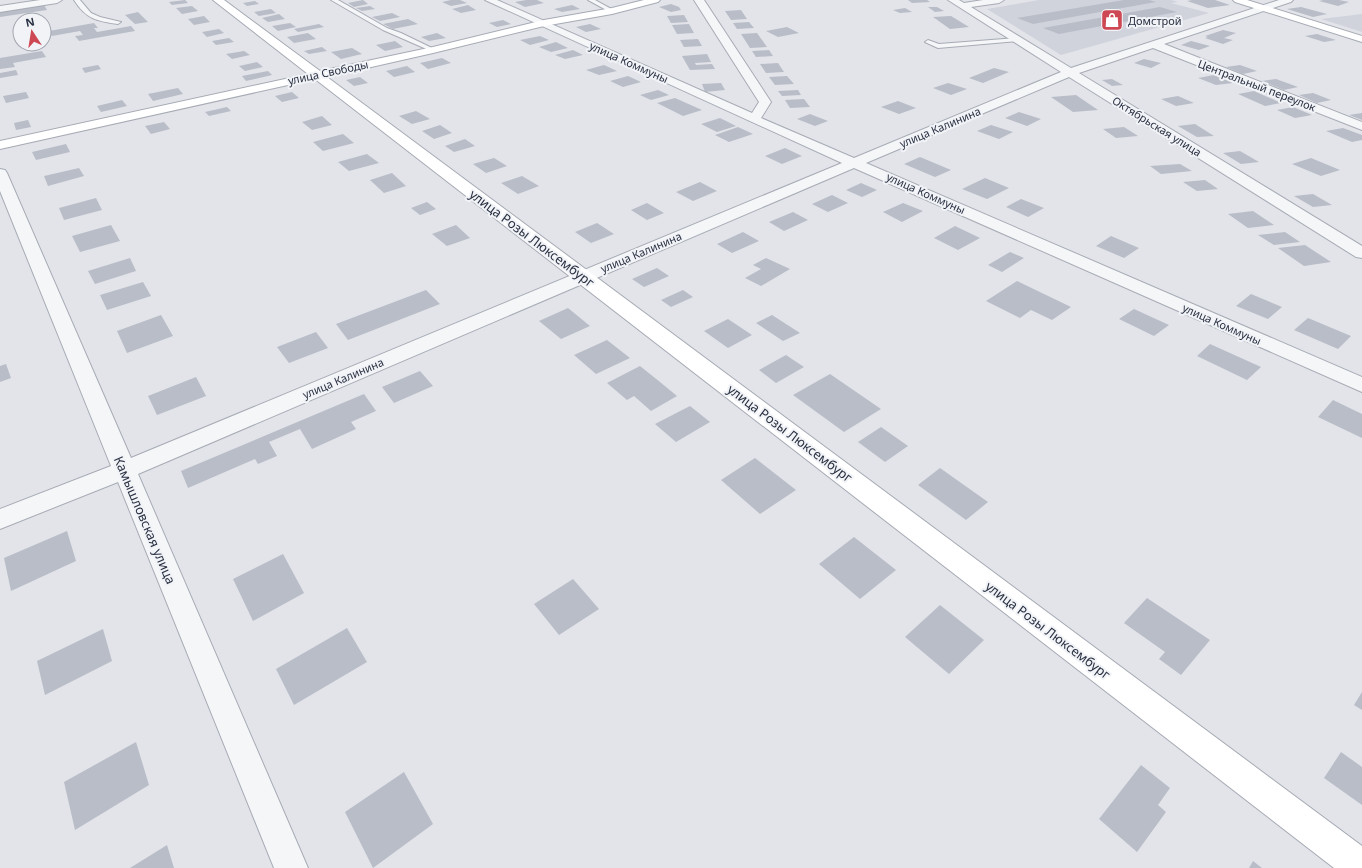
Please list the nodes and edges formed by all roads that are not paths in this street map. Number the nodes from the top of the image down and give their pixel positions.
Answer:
1 (57, 0) edge
2 (77, 0) edge
3 (218, 0) edge
4 (334, 0) edge
5 (490, 0) edge
6 (591, 0) edge
7 (655, 0) edge
8 (699, 0) edge
9 (999, 0) edge
10 (1238, 0) edge
11 (1288, 0) edge
12 (958, 3) edge
13 (1263, 8) junction
14 (0, 9) edge
15 (612, 11) junction
16 (118, 22) dead end
17 (544, 23) junction
18 (1362, 39) edge
19 (1017, 40) junction
20 (928, 42) dead end
21 (1153, 44) junction
22 (433, 50) junction
23 (1070, 72) junction
24 (316, 75) junction
25 (754, 119) junction
26 (1362, 126) edge
27 (0, 145) edge
28 (856, 162) junction
29 (0, 173) edge
30 (1362, 253) edge
31 (583, 276) junction
32 (1362, 385) edge
33 (124, 470) junction
34 (0, 520) edge
35 (291, 868) edge
36 (1362, 868) edge

1 - 14 street
2 - 16 lane
3 - 24 street, улица Розы Люксембург
4 - 22 lane
5 - 17 street, улица Коммуны
6 - 15 lane
7 - 15 street, улица Свободы
8 - 25 street
9 - 12 street
10 - 13 street
11 - 13 street, улица Калинина
12 - 19 street, Октябрьская улица
13 - 18 street
13 - 21 street, улица Калинина
15 - 17 street, улица Свободы
17 - 22 street, улица Свободы
17 - 25 street, улица Коммуны
19 - 20 lane
19 - 23 street, Октябрьская улица
21 - 23 street, улица Калинина
21 - 26 street, Центральный переулок
22 - 24 street, улица Свободы
23 - 28 street, улица Калинина
23 - 30 street, Октябрьская улица
24 - 27 street, улица Свободы
24 - 31 street, улица Розы Люксембург
25 - 28 street, улица Коммуны
28 - 31 street, улица Калинина
28 - 32 street, улица Коммуны
29 - 33 street, Камышловская улица
31 - 33 street, улица Калинина
31 - 36 street, улица Розы Люксембург
33 - 34 street, улица Калинина
33 - 35 street, Камышловская улица

